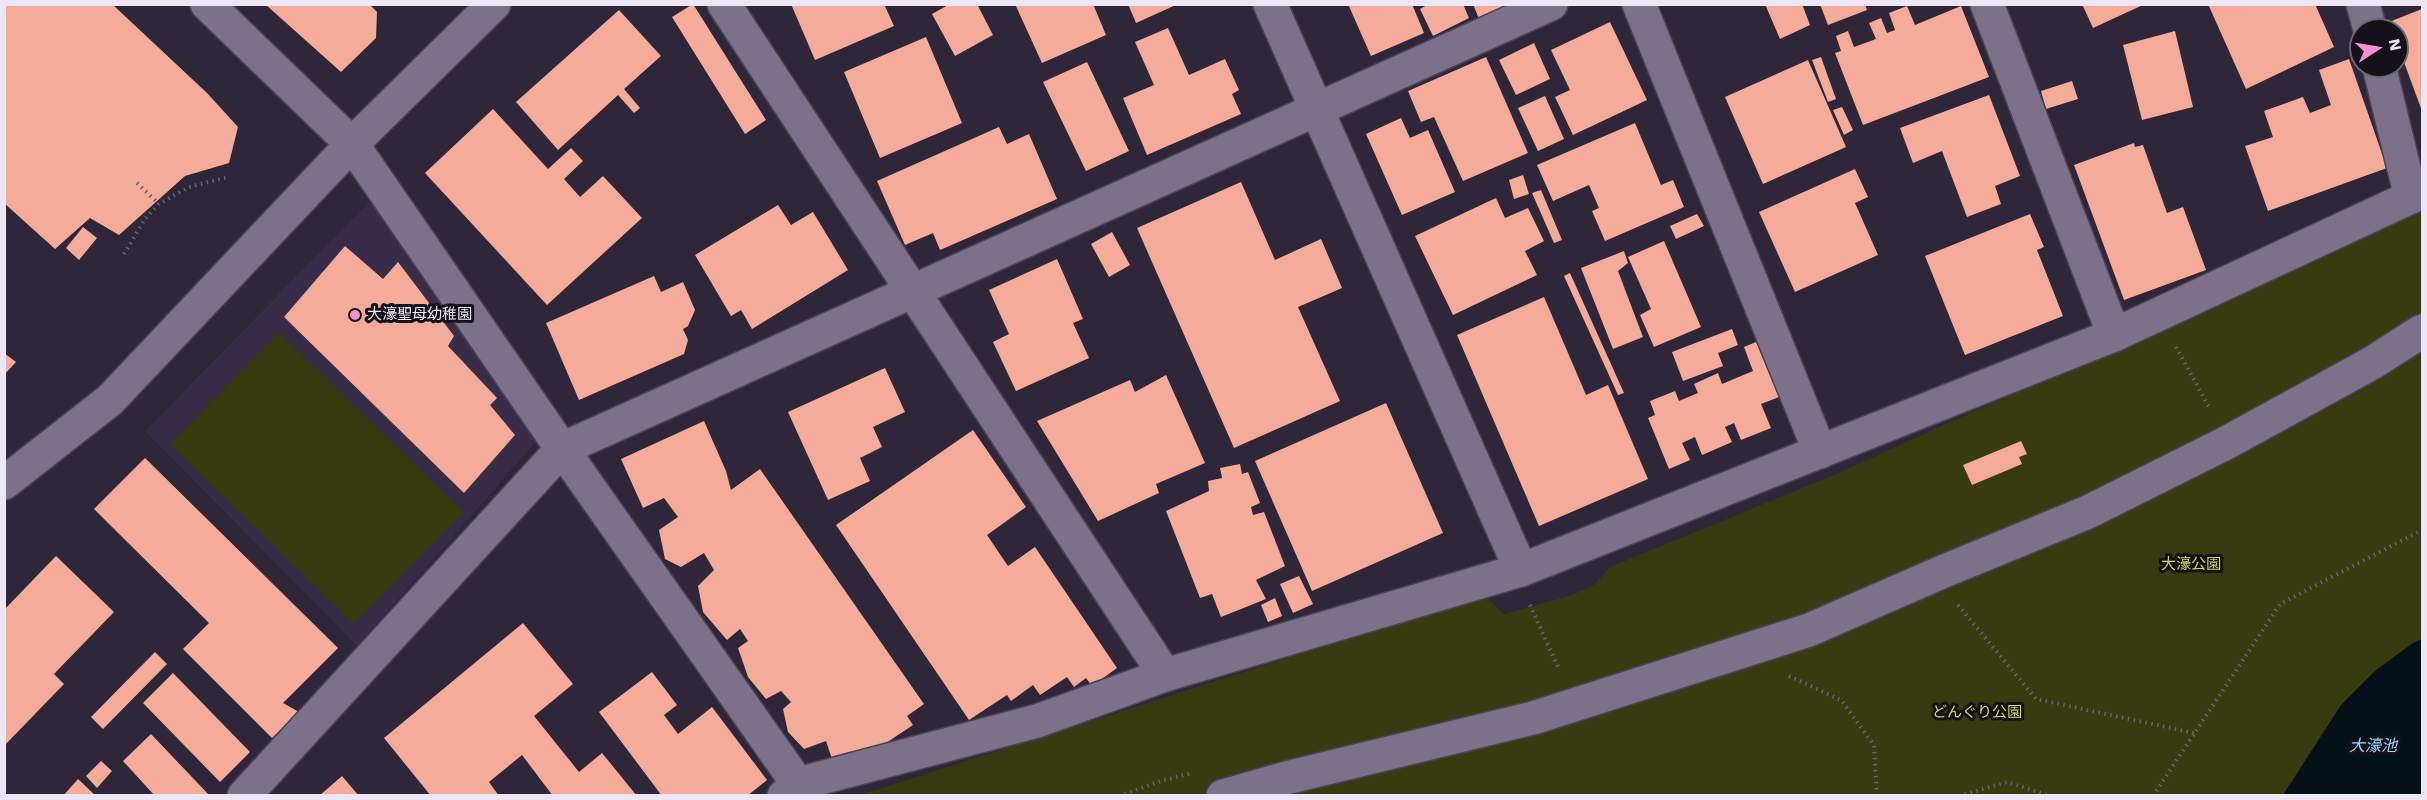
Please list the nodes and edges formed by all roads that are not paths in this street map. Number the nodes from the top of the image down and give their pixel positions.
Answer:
1 (207, 4) edge
2 (494, 4) edge
3 (724, 4) edge
4 (1270, 4) edge
5 (1551, 4) edge
6 (1639, 4) edge
7 (1988, 4) edge
8 (2383, 78) edge
9 (1316, 111) junction
10 (352, 144) junction
11 (2417, 194) edge
12 (913, 291) junction
13 (2422, 331) edge
14 (2114, 335) junction
15 (562, 449) junction
16 (1820, 452) junction
17 (4, 483) edge
18 (1518, 571) junction
19 (1165, 675) junction
20 (791, 790) edge
21 (244, 795) edge
22 (1223, 795) edge

1 - 10 street
2 - 10 street
3 - 12 street
4 - 9 street
5 - 9 street
6 - 16 street
7 - 14 street
8 - 11 street
9 - 12 street
9 - 18 street
10 - 15 street
10 - 17 street
11 - 14 street
12 - 15 street
12 - 19 street
13 - 22 street
14 - 16 street
15 - 20 street
15 - 21 street
16 - 18 street
18 - 19 street
19 - 20 street

